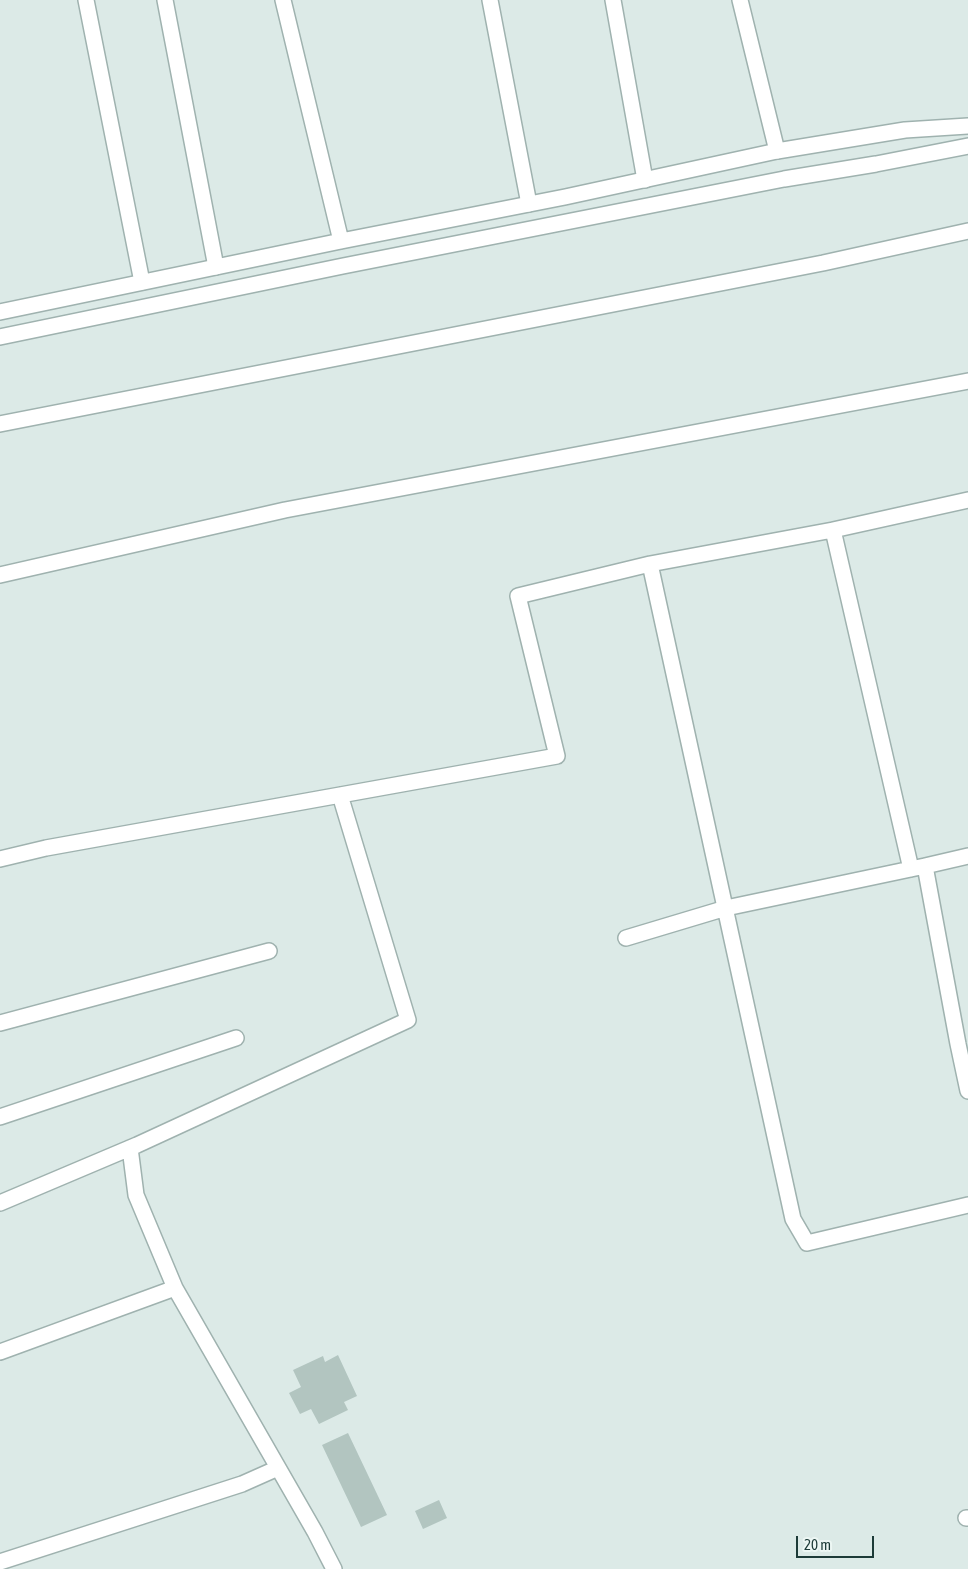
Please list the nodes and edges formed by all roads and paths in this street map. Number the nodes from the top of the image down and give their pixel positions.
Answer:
1 (86, 0) edge
2 (165, 0) edge
3 (283, 0) edge
4 (490, 0) edge
5 (613, 0) edge
6 (740, 0) edge
7 (968, 126) edge
8 (968, 146) edge
9 (777, 151) junction
10 (645, 180) junction
11 (529, 204) junction
12 (968, 231) edge
13 (341, 240) junction
14 (216, 267) junction
15 (142, 282) junction
16 (0, 312) edge
17 (0, 336) edge
18 (968, 381) edge
19 (0, 424) edge
20 (968, 500) edge
21 (833, 530) junction
22 (650, 564) junction
23 (0, 575) edge
24 (340, 795) junction
25 (968, 856) edge
26 (0, 859) edge
27 (918, 867) junction
28 (726, 908) junction
29 (626, 938) dead end
30 (269, 951) dead end
31 (0, 1023) edge
32 (236, 1038) dead end
33 (968, 1091) edge
34 (0, 1117) edge
35 (130, 1148) junction
36 (0, 1203) edge
37 (968, 1205) edge
38 (175, 1288) junction
39 (0, 1352) edge
40 (278, 1468) junction
41 (0, 1562) edge
42 (334, 1569) edge

1 - 15 street
2 - 14 street
3 - 13 street
4 - 11 street
5 - 10 street
6 - 9 street
7 - 9 street
8 - 17 street
9 - 10 street
10 - 11 street
11 - 13 street
12 - 19 street
13 - 14 street
14 - 15 street
15 - 16 street
18 - 23 street
20 - 21 street
21 - 22 street
21 - 27 street
22 - 24 street
22 - 28 street
24 - 26 street
24 - 35 street
25 - 27 street
27 - 28 street
27 - 33 street
28 - 29 street
28 - 37 street
30 - 31 street
32 - 34 street
35 - 36 street
35 - 38 street
38 - 39 street
38 - 40 street
40 - 41 street
40 - 42 street

